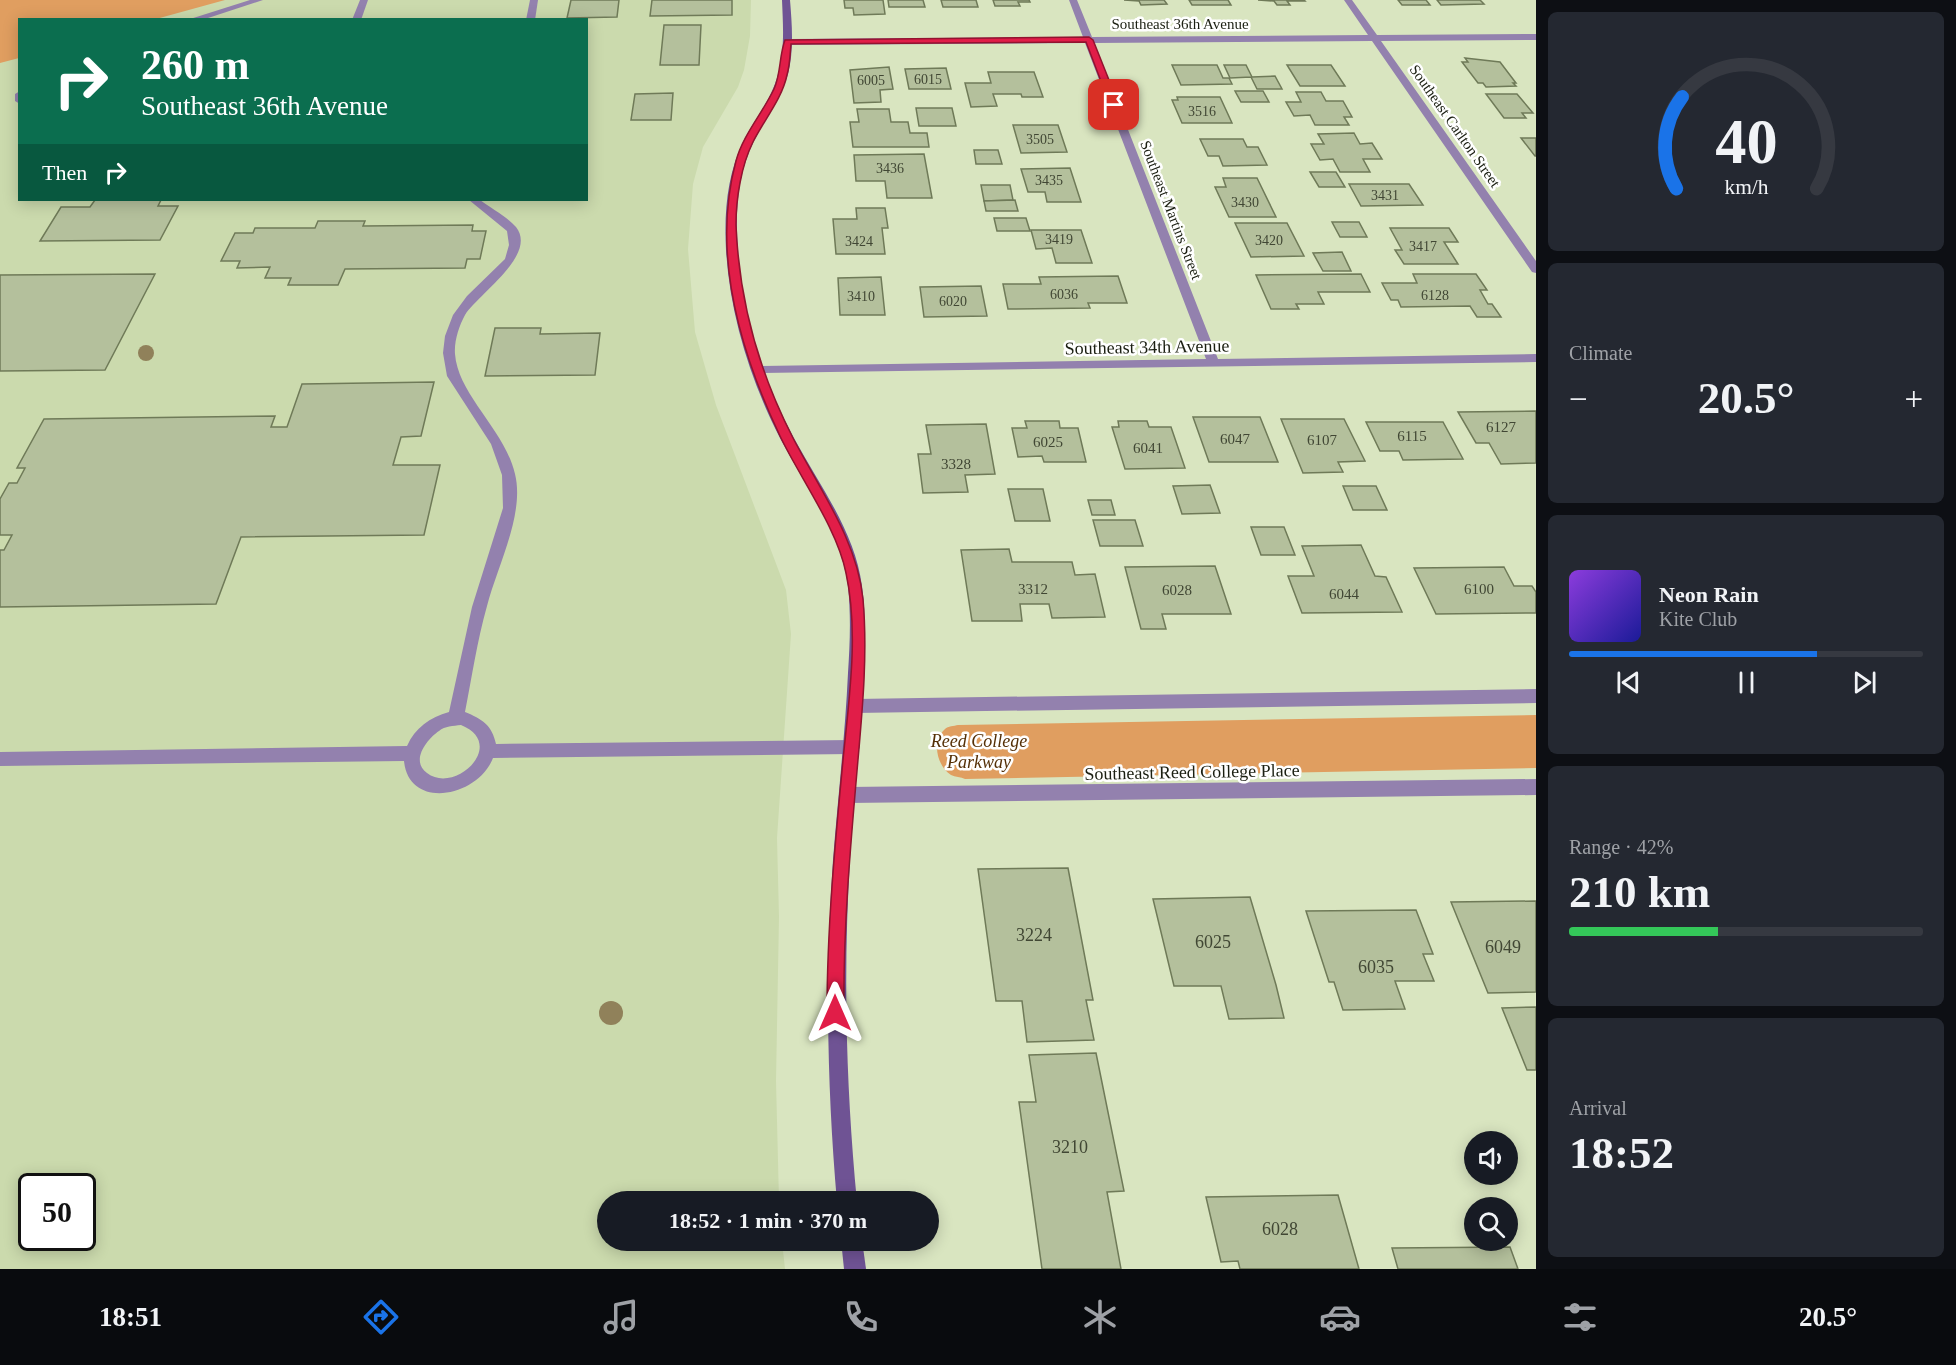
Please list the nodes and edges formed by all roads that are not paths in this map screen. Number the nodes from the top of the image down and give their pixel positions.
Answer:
1 (259, 0) edge
2 (364, 0) edge
3 (534, 0) edge
4 (786, 0) edge
5 (1073, 0) edge
6 (1348, 0) edge
7 (198, 18) edge
8 (357, 18) edge
9 (530, 18) edge
10 (1536, 37) edge
11 (1375, 38) junction
12 (1089, 40) junction
13 (788, 42) junction
14 (475, 201) edge
15 (1536, 268) edge
16 (1536, 358) edge
17 (1214, 364) junction
18 (758, 370) junction
19 (1536, 696) edge
20 (855, 706) junction
21 (456, 717) junction
22 (852, 747) junction
23 (488, 752) junction
24 (412, 753) junction
25 (0, 759) edge
26 (1536, 787) edge
27 (848, 795) junction
28 (846, 1191) edge
29 (853, 1251) edge
30 (855, 1269) edge

1 - 7 street
2 - 8 street
3 - 9 street
4 - 13 main road
5 - 12 street, Southeast Martins Street
6 - 11 street, Southeast Carlton Street
10 - 11 street, Southeast 36th Avenue
11 - 12 street, Southeast 36th Avenue
11 - 15 street, Southeast Carlton Street
12 - 13 street, Southeast 36th Avenue
12 - 17 street, Southeast Martins Street
13 - 18 main road
14 - 21 street
16 - 17 street, Southeast 34th Avenue
17 - 18 street, Southeast 34th Avenue
18 - 20 main road
19 - 20 street
20 - 22 main road
21 - 23 street
21 - 24 street
22 - 23 street
22 - 27 main road
23 - 24 street
24 - 25 street
26 - 27 street, Southeast Reed College Place
27 - 28 main road
29 - 30 main road

